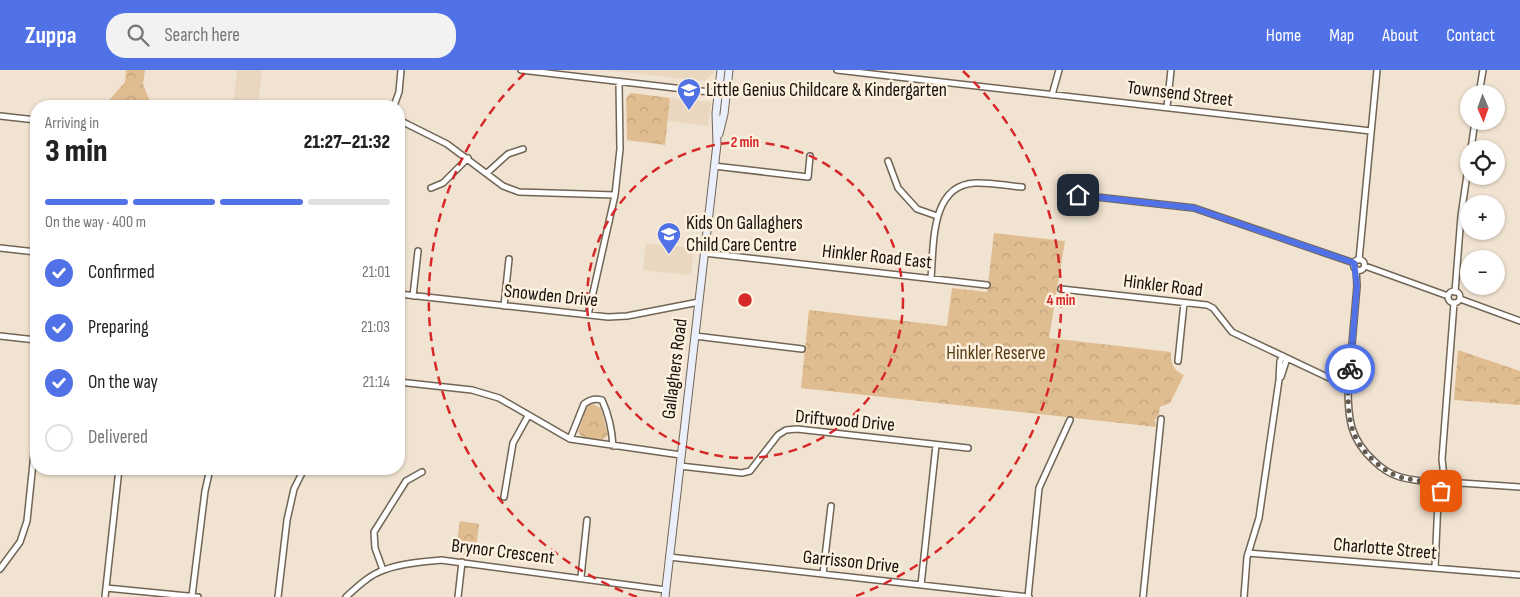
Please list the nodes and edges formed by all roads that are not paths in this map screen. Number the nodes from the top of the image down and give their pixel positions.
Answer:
1 (402, 70) edge
2 (521, 70) edge
3 (721, 70) edge
4 (729, 70) edge
5 (837, 70) edge
6 (1059, 70) edge
7 (1171, 70) edge
8 (1377, 70) edge
9 (1483, 70) edge
10 (619, 82) junction
11 (1480, 85) edge
12 (722, 94) junction
13 (1052, 95) junction
14 (396, 100) edge
15 (1167, 107) junction
16 (0, 116) edge
17 (30, 119) edge
18 (405, 123) edge
19 (1370, 131) junction
20 (523, 149) dead end
21 (810, 156) dead end
22 (468, 158) junction
23 (888, 161) dead end
24 (714, 166) junction
25 (487, 173) junction
26 (1465, 185) edge
27 (1022, 187) dead end
28 (431, 188) dead end
29 (1061, 193) dead end
30 (615, 195) junction
31 (937, 216) junction
32 (0, 248) edge
33 (30, 251) edge
34 (418, 251) dead end
35 (704, 253) junction
36 (509, 259) dead end
37 (1357, 261) junction
38 (1364, 268) junction
39 (1356, 269) junction
40 (931, 278) junction
41 (987, 285) dead end
42 (1357, 286) junction
43 (1061, 289) dead end
44 (1455, 292) junction
45 (405, 295) edge
46 (414, 296) junction
47 (1448, 296) junction
48 (1460, 299) junction
49 (698, 302) junction
50 (1184, 303) junction
51 (1454, 303) junction
52 (504, 306) junction
53 (588, 315) junction
54 (1520, 321) edge
55 (0, 336) edge
56 (695, 336) junction
57 (30, 339) edge
58 (802, 349) dead end
59 (1285, 357) junction
60 (1178, 361) dead end
61 (405, 383) edge
62 (1346, 383) junction
63 (528, 416) junction
64 (1161, 419) dead end
65 (1070, 420) dead end
66 (570, 438) junction
67 (936, 445) junction
68 (613, 446) junction
69 (968, 448) dead end
70 (681, 455) junction
71 (680, 466) junction
72 (422, 472) dead end
73 (32, 475) edge
74 (118, 475) edge
75 (209, 475) edge
76 (301, 475) edge
77 (1440, 481) junction
78 (1520, 487) edge
79 (504, 497) dead end
80 (831, 506) dead end
81 (587, 520) dead end
82 (1248, 553) junction
83 (669, 557) junction
84 (462, 562) junction
85 (1435, 568) junction
86 (0, 569) edge
87 (383, 570) junction
88 (823, 574) junction
89 (1520, 575) edge
90 (581, 578) junction
91 (921, 585) junction
92 (106, 588) junction
93 (665, 593) edge
94 (348, 596) edge
95 (105, 597) edge
96 (195, 597) edge
97 (278, 597) edge
98 (458, 597) edge
99 (1029, 597) edge
100 (1142, 597) edge
101 (1244, 597) edge

1 - 14 street
2 - 10 street
3 - 12 street, Gallaghers Road
4 - 12 street, Gallaghers Road
5 - 13 street, Townsend Street
6 - 13 street
7 - 15 street
8 - 19 street
9 - 11 street
10 - 12 street
10 - 30 street
12 - 24 street, Gallaghers Road
13 - 15 street, Townsend Street
15 - 19 street, Townsend Street
16 - 17 street
18 - 22 street
19 - 37 street
20 - 25 street
21 - 24 street
22 - 25 street
22 - 28 street
23 - 31 street
24 - 35 street, Gallaghers Road
25 - 30 street
26 - 44 street
27 - 31 street
29 - 37 street
30 - 53 street
31 - 40 street
32 - 33 street
34 - 46 street
35 - 40 street, Hinkler Road East
35 - 49 street, Gallaghers Road
36 - 52 street
37 - 38 street
37 - 39 street
38 - 39 street
38 - 42 street
38 - 47 street
39 - 42 street
40 - 41 street, Hinkler Road East
42 - 62 street
43 - 50 street, Hinkler Road
44 - 47 street
44 - 48 street
45 - 46 street, Snowden Drive
46 - 52 street, Snowden Drive
47 - 51 street
48 - 51 street
48 - 54 street
49 - 53 street, Snowden Drive
49 - 56 street, Gallaghers Road
50 - 59 street, Hinkler Road
50 - 60 street
51 - 77 street
52 - 53 street, Snowden Drive
55 - 57 street
56 - 58 street
56 - 70 street, Gallaghers Road
59 - 62 street, Hinkler Road
59 - 82 street
61 - 63 street
62 - 77 street
63 - 66 street
63 - 79 street
64 - 100 street
65 - 99 street
66 - 68 street
66 - 68 street
67 - 69 street, Driftwood Drive
67 - 71 street, Driftwood Drive
67 - 91 street
68 - 70 street
70 - 71 street, Gallaghers Road
71 - 83 street, Gallaghers Road
72 - 87 street
73 - 86 street
74 - 92 street
75 - 96 street
76 - 97 street
77 - 78 street
77 - 85 street
80 - 88 street
81 - 90 street
82 - 85 street, Charlotte Street
82 - 101 street
83 - 88 street, Garrisson Drive
83 - 93 street, Gallaghers Road
84 - 87 street, Brynor Crescent
84 - 90 street, Brynor Crescent
84 - 98 street
85 - 89 street, Charlotte Street
87 - 94 street, Brynor Crescent
88 - 91 street, Garrisson Drive
90 - 93 street, Brynor Crescent
91 - 99 street, Garrisson Drive
92 - 95 street
92 - 96 street

